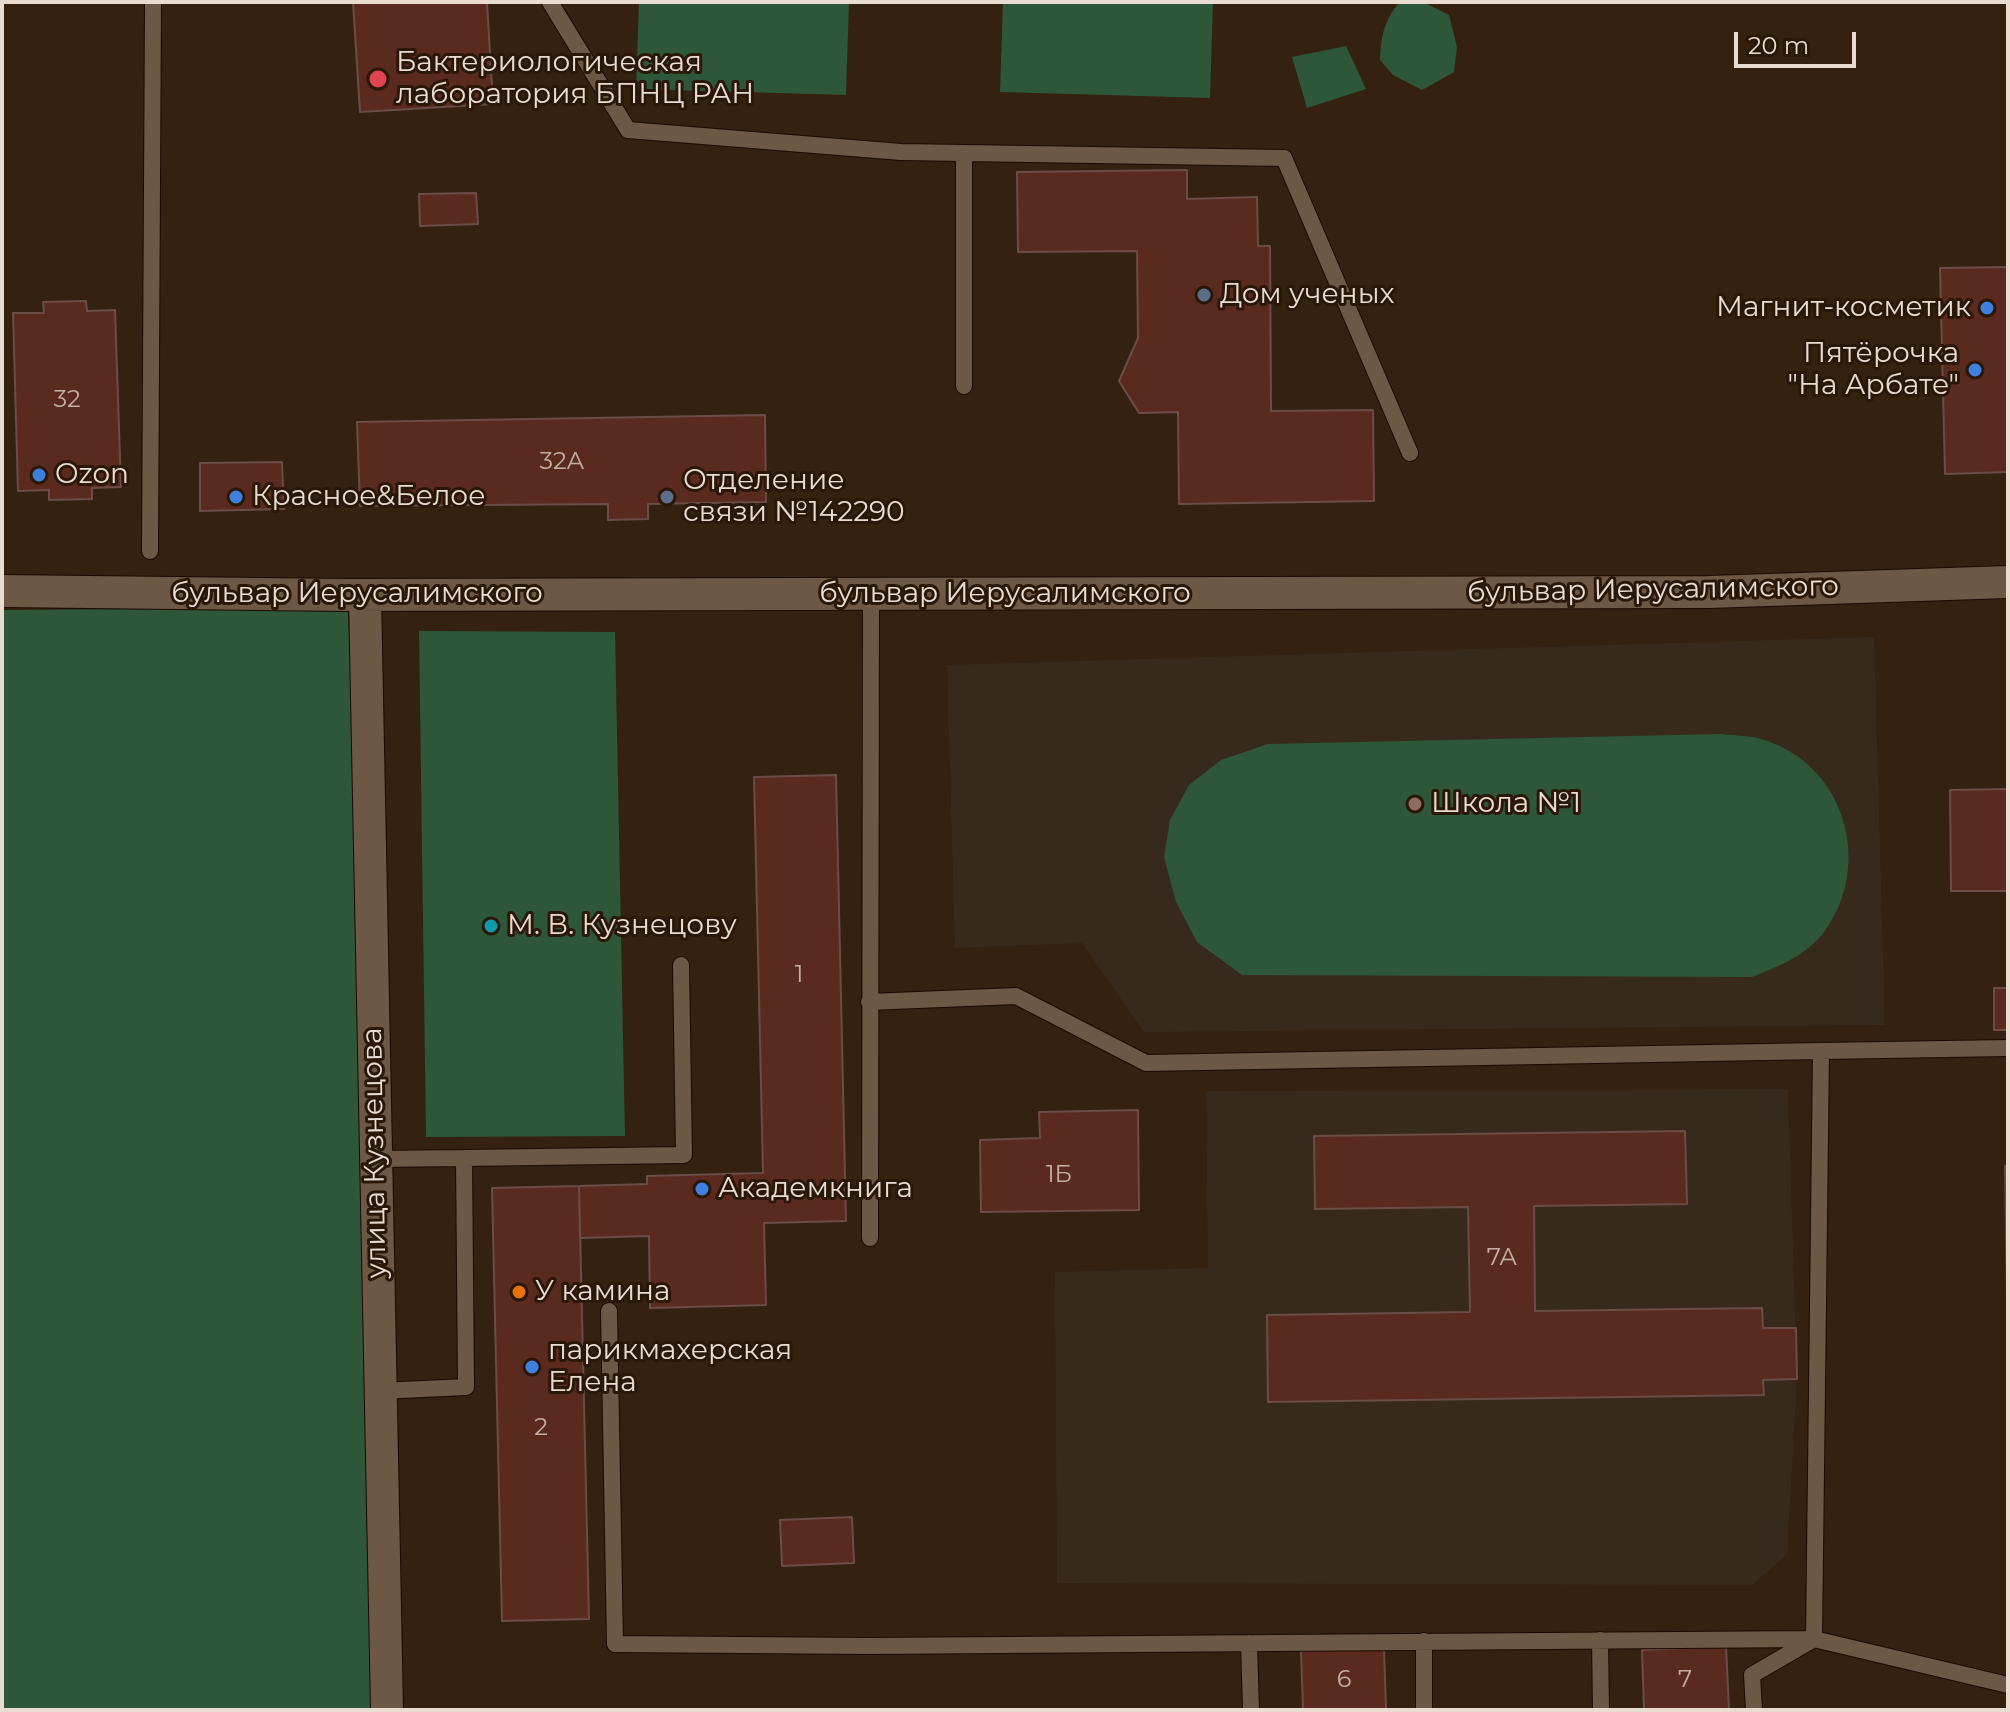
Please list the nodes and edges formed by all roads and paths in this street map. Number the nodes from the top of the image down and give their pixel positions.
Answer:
1 (153, 2) edge
2 (550, 2) edge
3 (964, 153) junction
4 (964, 386) dead end
5 (1410, 453) dead end
6 (150, 551) dead end
7 (2008, 582) edge
8 (2, 591) edge
9 (871, 594) junction
10 (365, 595) junction
11 (681, 965) dead end
12 (869, 1002) junction
13 (2008, 1048) edge
14 (1821, 1051) junction
15 (464, 1158) junction
16 (375, 1159) junction
17 (870, 1238) dead end
18 (609, 1311) dead end
19 (380, 1391) junction
20 (1814, 1639) junction
21 (1600, 1640) junction
22 (1424, 1641) junction
23 (1249, 1643) junction
24 (2008, 1685) edge
25 (387, 1710) edge
26 (1251, 1710) edge
27 (1424, 1710) edge
28 (1601, 1710) edge
29 (1754, 1710) edge

1 - 6 lane
2 - 3 lane
3 - 4 lane
3 - 5 lane
7 - 9 street, бульвар Иерусалимского
8 - 10 street, бульвар Иерусалимского
9 - 10 street, бульвар Иерусалимского
9 - 12 lane
10 - 16 street, улица Кузнецова
11 - 15 lane
12 - 14 lane
12 - 17 lane
13 - 14 lane
14 - 20 lane
15 - 16 lane
15 - 19 lane
16 - 19 street, улица Кузнецова
18 - 23 lane
19 - 25 street, улица Кузнецова
20 - 21 lane
20 - 24 lane
20 - 29 lane
21 - 22 lane
21 - 28 lane
22 - 23 lane
22 - 27 lane
23 - 26 lane

